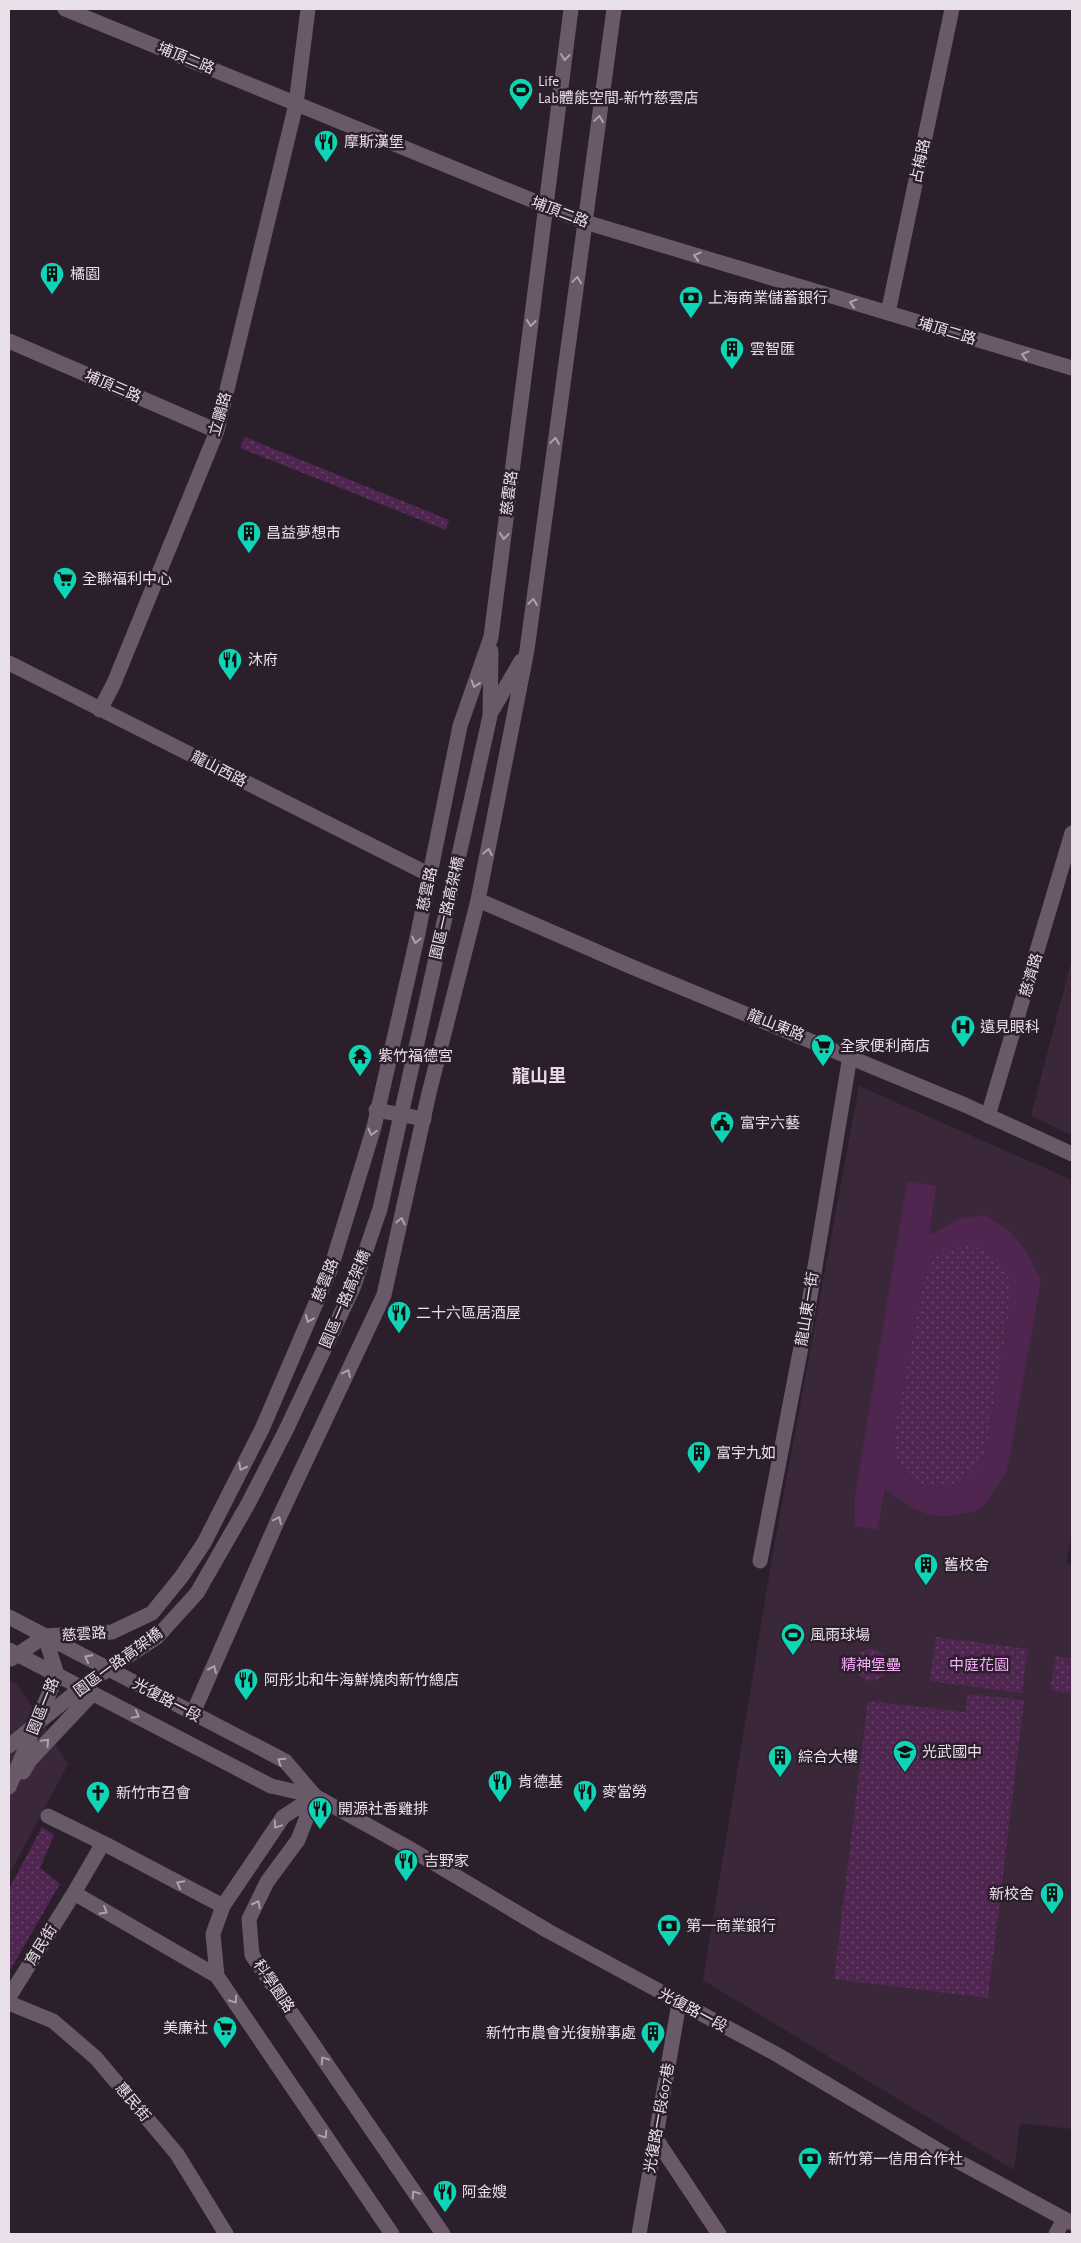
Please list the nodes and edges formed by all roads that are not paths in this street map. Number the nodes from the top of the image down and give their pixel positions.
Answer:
1 (65, 9) edge
2 (308, 9) edge
3 (571, 9) edge
4 (614, 9) edge
5 (952, 9) edge
6 (296, 104) junction
7 (546, 206) junction
8 (585, 222) junction
9 (888, 313) junction
10 (9, 341) edge
11 (1072, 368) edge
12 (217, 431) junction
13 (491, 638) junction
14 (527, 650) junction
15 (9, 663) edge
16 (100, 710) junction
17 (490, 716) junction
18 (1072, 833) edge
19 (430, 875) junction
20 (478, 900) junction
21 (850, 1056) junction
22 (376, 1110) junction
23 (988, 1116) junction
24 (424, 1119) junction
25 (1072, 1154) edge
26 (760, 1561) dead end
27 (9, 1617) edge
28 (45, 1636) junction
29 (12, 1655) edge
30 (57, 1675) junction
31 (93, 1693) junction
32 (193, 1713) junction
33 (9, 1746) edge
34 (9, 1787) edge
35 (9, 1796) edge
36 (315, 1796) junction
37 (48, 1816) dead end
38 (103, 1843) junction
39 (74, 1893) junction
40 (223, 1906) junction
41 (217, 1976) junction
42 (9, 1997) edge
43 (9, 2002) edge
44 (679, 2003) junction
45 (656, 2139) junction
46 (1068, 2221) edge
47 (226, 2234) edge
48 (392, 2234) edge
49 (443, 2234) edge
50 (639, 2234) edge
51 (719, 2234) edge
52 (1056, 2234) edge

1 - 6 street, 埔頂二路
2 - 6 street, 立鵬路
3 -> 7 street, 慈雲路
8 -> 4 street
5 - 9 street, 占梅路
6 - 7 street, 埔頂二路
6 - 12 street, 立鵬路
7 - 8 street, 埔頂二路
7 -> 13 street, 慈雲路
9 -> 8 street, 埔頂二路
14 -> 8 street
11 -> 9 street, 埔頂二路
10 - 12 street, 埔頂三路
12 - 16 street, 立鵬路
13 - 17 street
13 -> 19 street, 慈雲路
14 - 17 street
20 -> 14 street
15 - 16 street, 龍山西路
16 - 19 street, 龍山西路
17 - 33 street, 園區一路高架橋
18 - 23 street, 慈濟路
19 -> 22 street, 慈雲路
20 - 21 street, 龍山東路
20 - 24 street
21 - 23 street, 龍山東路
21 - 26 street, 龍山東一街
22 - 24 street
22 -> 28 street, 慈雲路
23 - 25 street, 龍山東路
32 -> 24 street
27 - 28 street, 光復路一段
28 - 29 street
28 - 30 street, 園區一路
32 -> 28 street, 光復路一段
29 - 30 street, 光復路一段
30 - 31 street, 光復路一段
30 - 34 street, 園區一路
35 -> 31 street, 園區一路
31 -> 36 street, 光復路一段
36 -> 32 street, 光復路一段
36 -> 40 street
36 - 44 street, 光復路一段
49 -> 36 street, 科學園路
37 - 38 street
38 - 39 street
40 -> 38 street
39 -> 41 street
39 - 42 street, 育民街
40 - 41 street
41 -> 48 street
43 - 47 street, 惠民街
44 - 45 street, 光復路一段607巷
44 - 46 street, 光復路一段
45 - 50 street, 光復路一段607巷
45 - 51 street
46 - 52 street

